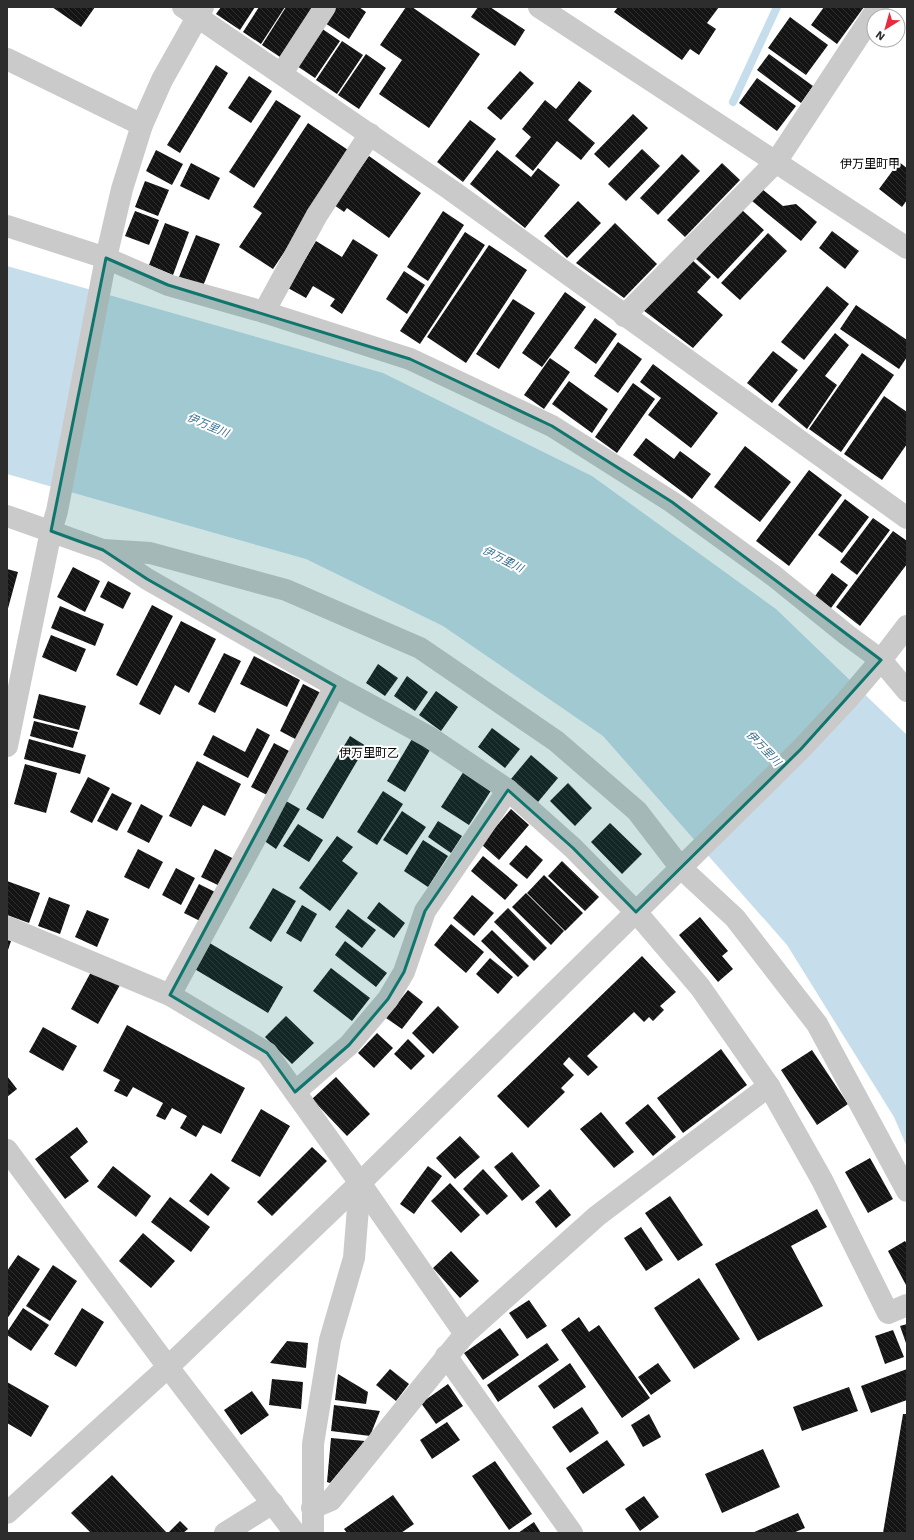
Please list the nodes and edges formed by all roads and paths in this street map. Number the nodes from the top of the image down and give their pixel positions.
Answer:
1 (325, 7) edge
2 (540, 7) edge
3 (878, 7) edge
4 (194, 10) edge
5 (7, 59) edge
6 (282, 73) junction
7 (142, 126) junction
8 (370, 134) junction
9 (776, 162) junction
10 (7, 226) edge
11 (907, 248) edge
12 (106, 262) junction
13 (264, 312) junction
14 (624, 316) junction
15 (7, 516) edge
16 (907, 518) edge
17 (54, 521) junction
18 (103, 550) junction
19 (907, 626) edge
20 (881, 660) junction
21 (335, 686) junction
22 (13, 691) edge
23 (907, 691) edge
24 (7, 746) edge
25 (508, 790) junction
26 (680, 867) junction
27 (636, 912) junction
28 (7, 928) edge
29 (170, 995) junction
30 (769, 1086) junction
31 (295, 1092) junction
32 (7, 1150) edge
33 (360, 1183) junction
34 (907, 1191) edge
35 (907, 1305) edge
36 (465, 1334) junction
37 (446, 1356) junction
38 (168, 1367) junction
39 (273, 1503) junction
40 (312, 1508) junction
41 (7, 1513) edge
42 (225, 1533) edge
43 (295, 1533) edge
44 (313, 1533) edge
45 (572, 1533) edge

1 - 6 street
2 - 9 street
3 - 9 street
4 - 6 street
4 - 7 street
5 - 7 street
6 - 8 street
7 - 12 street
8 - 13 street
8 - 14 street
9 - 11 street
9 - 14 street
10 - 12 street
12 - 13 street
12 - 17 street
13 - 20 street
14 - 16 street
15 - 17 street
17 - 18 street
17 - 22 street
18 - 21 street
18 - 26 street
19 - 20 street
20 - 23 street
20 - 26 street
21 - 25 street
21 - 29 street
22 - 24 street
25 - 27 street
25 - 31 street
26 - 27 street
26 - 34 street
27 - 30 street
27 - 33 street
28 - 29 street
29 - 31 street
30 - 35 street
30 - 36 street
31 - 33 street
32 - 38 street
33 - 36 street
33 - 38 street
33 - 40 street
36 - 37 street
37 - 40 street
37 - 45 street
38 - 39 street
38 - 41 street
39 - 42 street
39 - 43 street
40 - 44 street

